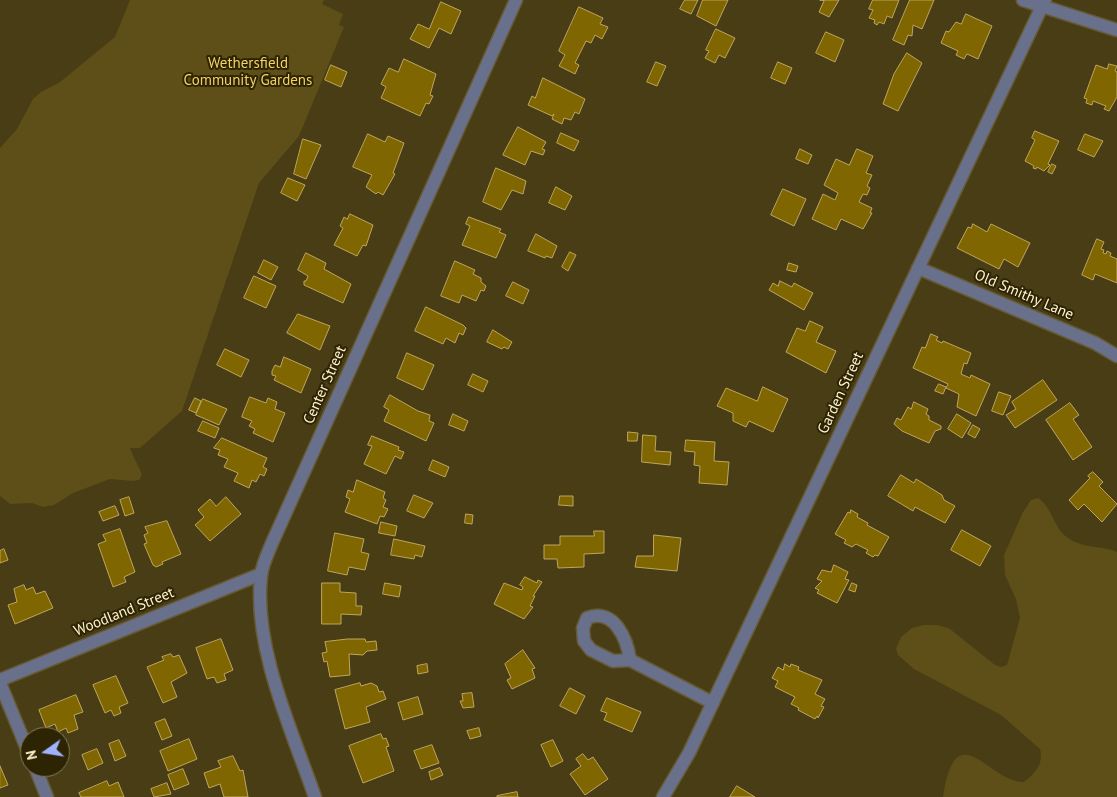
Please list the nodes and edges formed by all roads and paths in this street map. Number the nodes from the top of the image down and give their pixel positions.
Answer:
1 (516, 0) edge
2 (1023, 0) edge
3 (1043, 3) edge
4 (1117, 30) edge
5 (918, 268) junction
6 (1117, 356) edge
7 (261, 574) junction
8 (630, 660) dead end
9 (0, 681) edge
10 (713, 703) junction
11 (20, 731) edge
12 (39, 777) edge
13 (47, 797) edge
14 (315, 797) edge
15 (663, 797) edge

1 - 7 street, Center Street
2 - 3 street
3 - 4 street
3 - 5 street, Garden Street
5 - 6 street, Old Smithy Lane
5 - 10 street, Garden Street
7 - 9 street, Woodland Street
7 - 14 street, Center Street
8 - 10 street
9 - 11 street
10 - 15 street, Garden Street
12 - 13 street

